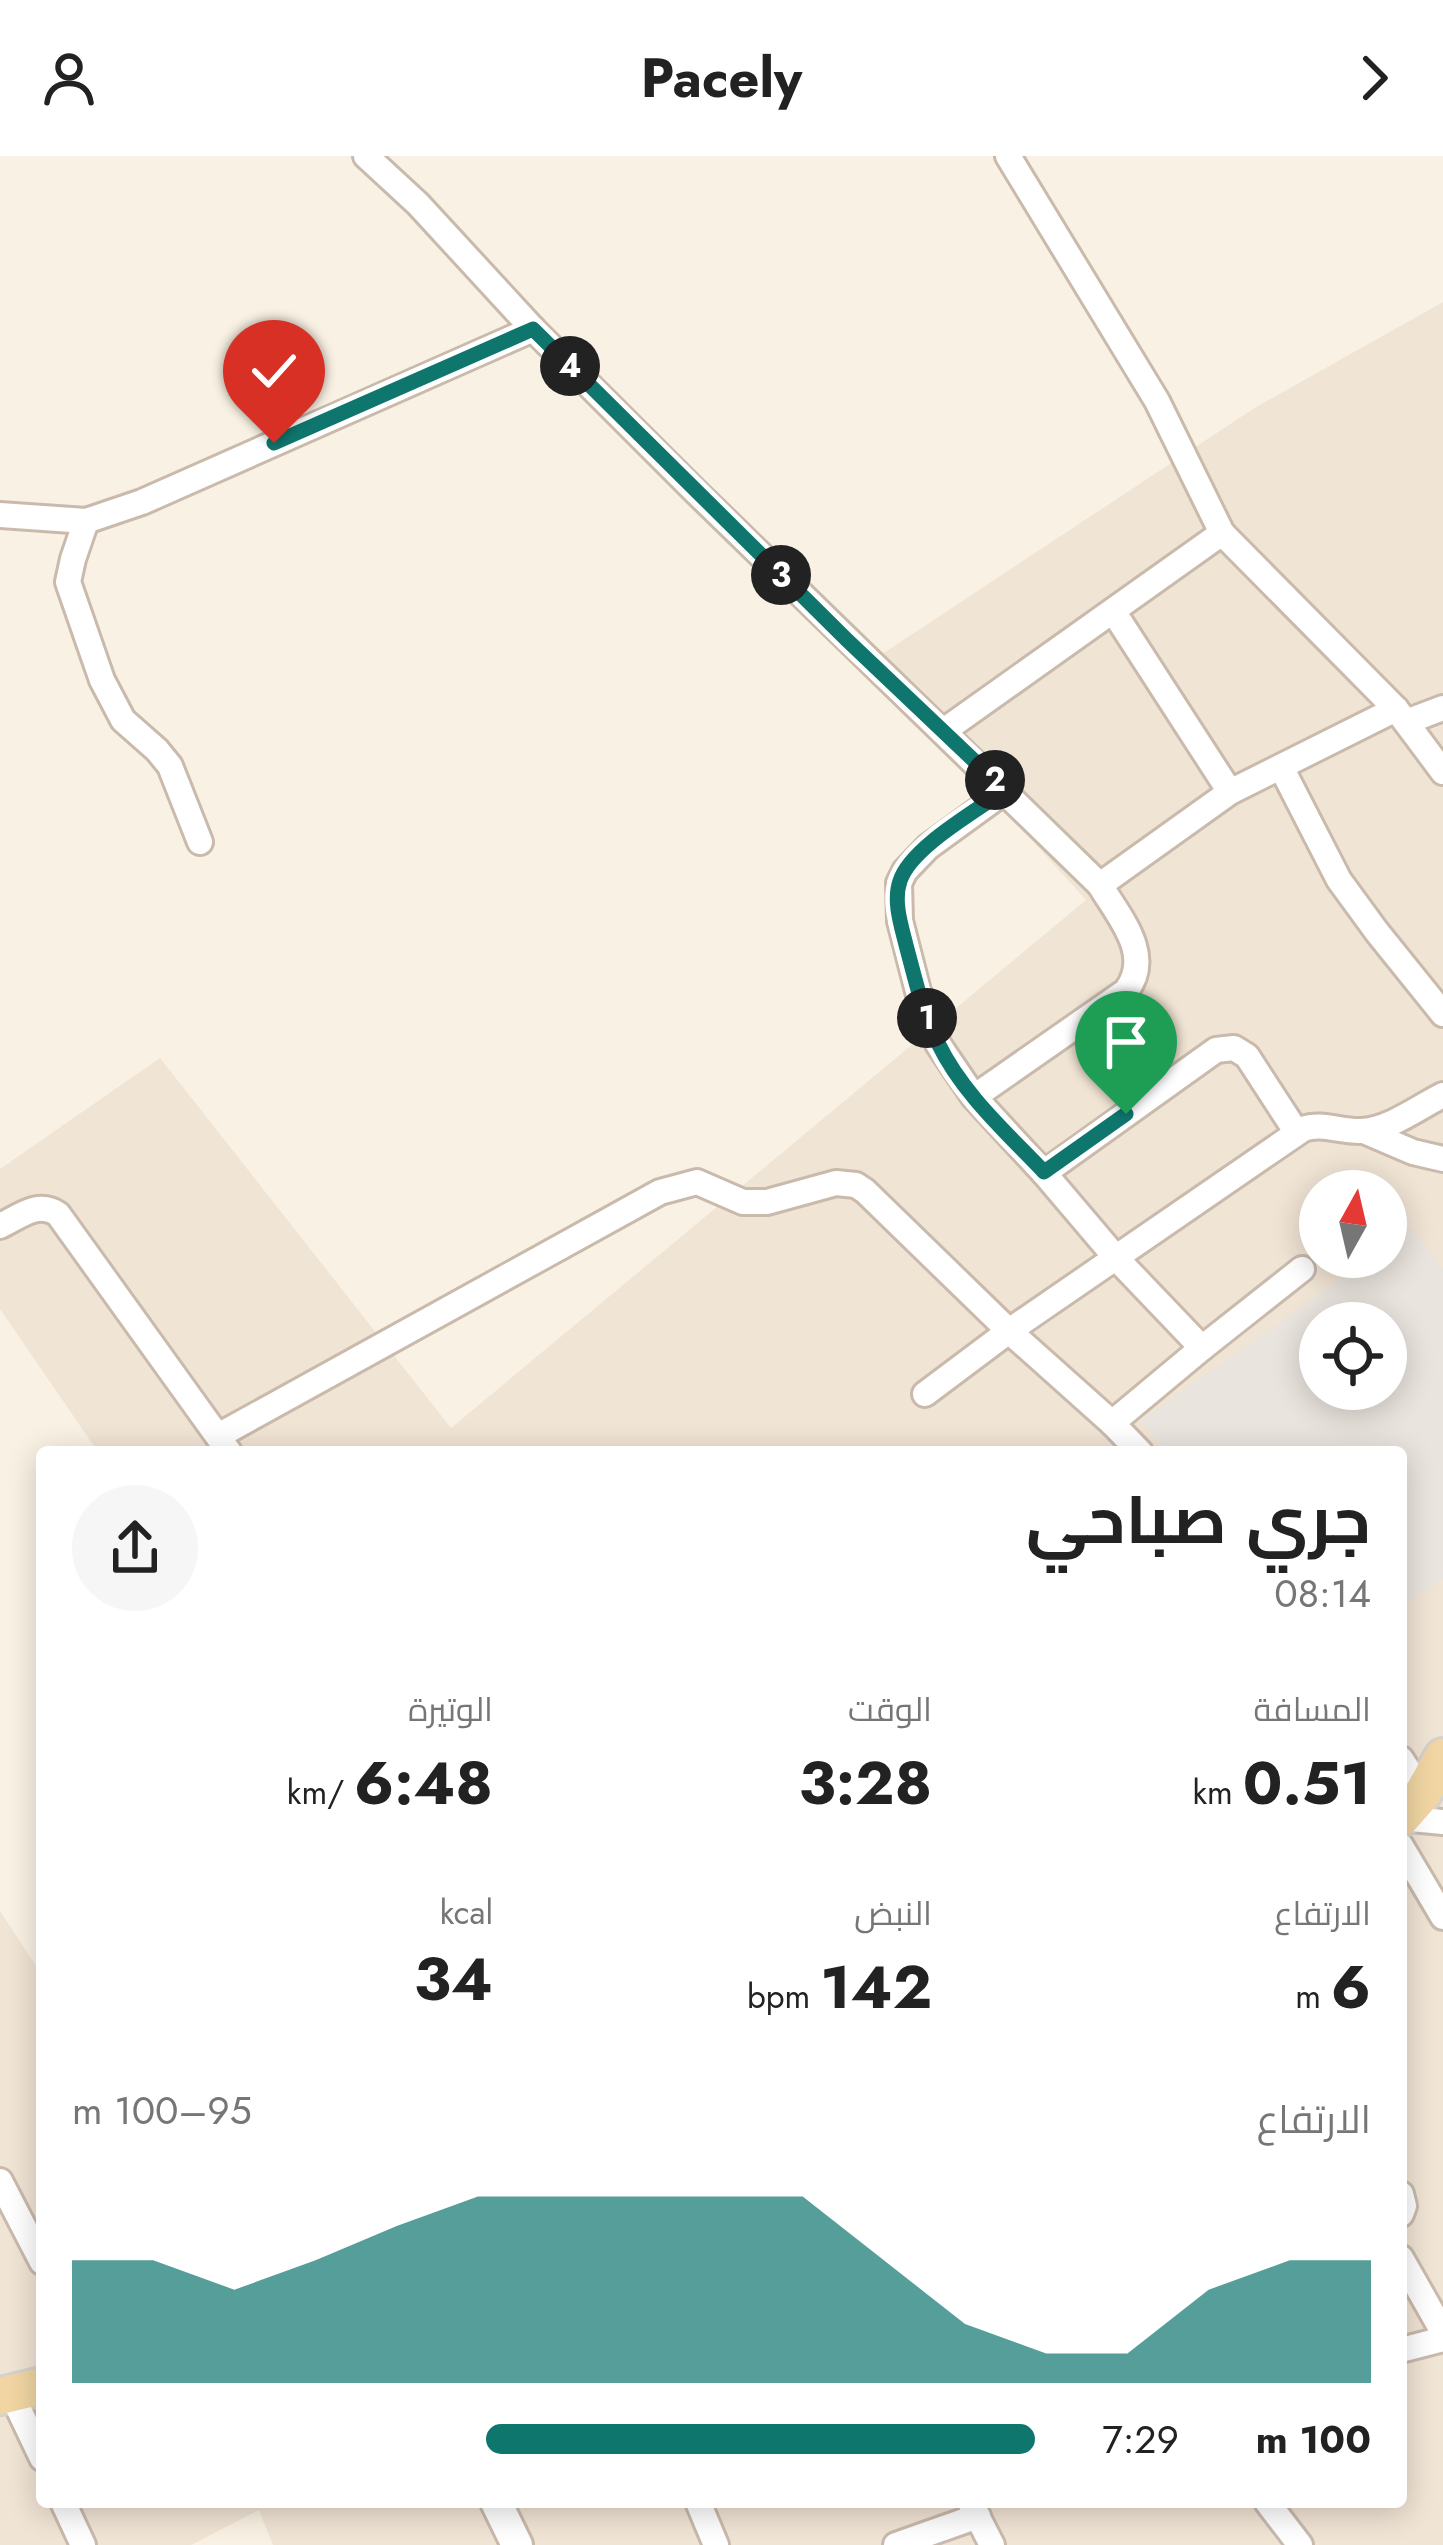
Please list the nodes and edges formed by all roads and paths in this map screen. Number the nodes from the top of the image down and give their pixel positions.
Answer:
1 (366, 156) edge
2 (1008, 156) edge
3 (533, 329) junction
4 (0, 515) edge
5 (86, 521) junction
6 (1222, 533) junction
7 (1113, 611) junction
8 (1443, 708) edge
9 (1401, 715) junction
10 (945, 730) junction
11 (1281, 767) junction
12 (1443, 772) edge
13 (1005, 790) junction
14 (1230, 792) junction
15 (200, 842) dead end
16 (1100, 885) junction
17 (1443, 1015) edge
18 (1443, 1095) edge
19 (974, 1097) junction
20 (1364, 1131) junction
21 (1298, 1133) junction
22 (1443, 1160) edge
23 (1044, 1172) junction
24 (0, 1226) edge
25 (1117, 1258) junction
26 (1299, 1271) edge
27 (1009, 1331) junction
28 (1202, 1348) junction
29 (925, 1394) dead end
30 (1112, 1423) junction
31 (224, 1444) edge
32 (1134, 1446) edge
33 (1443, 1757) edge
34 (1407, 1775) edge
35 (1422, 1811) edge
36 (1407, 1856) edge
37 (1443, 1917) edge
38 (0, 2181) edge
39 (36, 2250) edge
40 (1407, 2269) edge
41 (1443, 2335) edge
42 (1407, 2348) edge
43 (18, 2392) edge
44 (36, 2442) edge
45 (66, 2508) edge
46 (499, 2508) edge
47 (701, 2508) edge
48 (1272, 2508) edge
49 (974, 2509) edge
50 (83, 2545) edge
51 (518, 2545) edge
52 (716, 2545) edge
53 (896, 2545) edge
54 (992, 2545) edge
55 (1300, 2545) edge

1 - 3 street
2 - 6 street
3 - 5 street
3 - 10 street
4 - 5 street
5 - 15 street
6 - 7 street
6 - 9 street
7 - 10 street
7 - 14 street
8 - 9 street
9 - 11 street
9 - 12 street
10 - 13 street
11 - 14 street
11 - 17 street
13 - 16 street
13 - 19 street
14 - 16 street
16 - 19 street
18 - 20 street
19 - 23 street
20 - 21 street
20 - 22 street
21 - 23 street
21 - 25 street
23 - 25 street
24 - 31 street
25 - 27 street
25 - 28 street
26 - 28 street
27 - 29 street
27 - 30 street
27 - 31 street
28 - 30 street
30 - 32 street
33 - 35 main road
34 - 35 street
36 - 37 street
38 - 39 street
40 - 41 street
41 - 42 street
43 - 44 street
45 - 50 street
46 - 51 street
47 - 52 street
48 - 55 street
49 - 53 street
49 - 54 street

